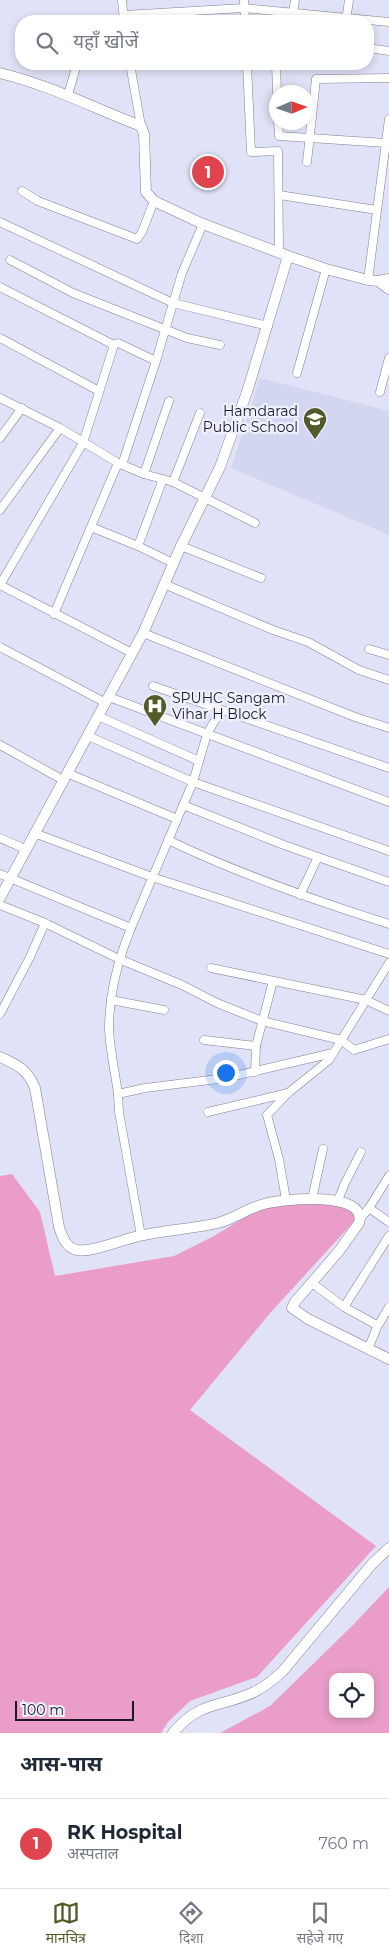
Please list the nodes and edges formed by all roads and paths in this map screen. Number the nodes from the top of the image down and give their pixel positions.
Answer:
1 (122, 0) edge
2 (294, 0) edge
3 (349, 0) edge
4 (244, 4) edge
5 (275, 11) junction
6 (293, 13) junction
7 (124, 15) edge
8 (150, 15) edge
9 (275, 15) edge
10 (308, 15) edge
11 (347, 15) edge
12 (374, 21) edge
13 (389, 22) edge
14 (374, 49) edge
15 (389, 51) edge
16 (75, 70) edge
17 (131, 70) edge
18 (246, 70) edge
19 (276, 70) edge
20 (1, 71) edge
21 (389, 78) edge
22 (277, 85) edge
23 (68, 95) junction
24 (389, 119) edge
25 (141, 126) junction
26 (279, 130) edge
27 (279, 136) junction
28 (310, 138) junction
29 (386, 143) junction
30 (278, 151) junction
31 (307, 162) dead end
32 (22, 191) dead end
33 (279, 195) junction
34 (154, 201) junction
35 (377, 210) junction
36 (0, 222) edge
37 (203, 224) junction
38 (284, 254) junction
39 (10, 260) dead end
40 (326, 269) junction
41 (389, 279) edge
42 (373, 280) junction
43 (0, 287) edge
44 (389, 289) edge
45 (173, 303) junction
46 (268, 326) junction
47 (166, 328) junction
48 (0, 338) edge
49 (113, 345) junction
50 (220, 345) dead end
51 (389, 358) edge
52 (156, 362) junction
53 (298, 373) dead end
54 (99, 391) junction
55 (380, 392) dead end
56 (0, 398) edge
57 (168, 401) dead end
58 (22, 408) junction
59 (200, 412) dead end
60 (60, 428) junction
61 (0, 438) edge
62 (83, 443) junction
63 (120, 464) junction
64 (144, 474) junction
65 (163, 479) junction
66 (174, 482) junction
67 (205, 497) junction
68 (0, 510) edge
69 (255, 523) dead end
70 (91, 527) junction
71 (138, 546) junction
72 (181, 546) junction
73 (173, 562) junction
74 (261, 578) dead end
75 (164, 584) junction
76 (54, 614) junction
77 (143, 633) junction
78 (0, 647) edge
79 (369, 649) dead end
80 (132, 652) junction
81 (389, 654) edge
82 (389, 680) edge
83 (153, 686) dead end
84 (107, 700) junction
85 (221, 710) junction
86 (98, 716) junction
87 (389, 728) edge
88 (207, 734) junction
89 (88, 736) junction
90 (0, 745) edge
91 (200, 761) junction
92 (389, 768) edge
93 (65, 777) junction
94 (193, 782) junction
95 (389, 802) edge
96 (183, 805) junction
97 (177, 819) junction
98 (34, 833) junction
99 (0, 838) edge
100 (168, 840) junction
101 (25, 849) junction
102 (389, 851) edge
103 (318, 857) junction
104 (5, 876) edge
105 (152, 877) junction
106 (389, 882) edge
107 (300, 895) junction
108 (0, 898) edge
109 (0, 906) edge
110 (45, 923) junction
111 (389, 924) edge
112 (131, 928) junction
113 (389, 954) edge
114 (119, 959) junction
115 (389, 963) edge
116 (210, 968) dead end
117 (273, 981) junction
118 (111, 1000) junction
119 (366, 1000) junction
120 (164, 1010) dead end
121 (389, 1011) edge
122 (0, 1014) edge
123 (262, 1021) junction
124 (389, 1039) edge
125 (204, 1040) dead end
126 (341, 1040) junction
127 (256, 1046) junction
128 (333, 1052) junction
129 (0, 1057) edge
130 (255, 1072) junction
131 (288, 1093) junction
132 (118, 1094) junction
133 (208, 1112) dead end
134 (323, 1149) dead end
135 (361, 1152) dead end
136 (389, 1176) edge
137 (312, 1199) junction
138 (286, 1200) junction
139 (338, 1200) junction
140 (370, 1208) junction
141 (361, 1218) junction
142 (389, 1222) edge
143 (141, 1236) junction
144 (389, 1236) edge
145 (312, 1283) junction
146 (344, 1307) junction
147 (389, 1307) edge
148 (378, 1325) junction
149 (368, 1349) junction
150 (389, 1359) edge
151 (389, 1548) edge
152 (173, 1733) edge

1 - 7 street
2 - 6 street
3 - 11 street
4 - 5 street
4 - 8 street
5 - 6 street
5 - 9 street
6 - 10 street
12 - 13 street
14 - 15 street
16 - 23 street
17 - 25 street
18 - 30 street
19 - 22 street
20 - 23 street
21 - 28 street
23 - 25 street
24 - 29 street
25 - 34 street
26 - 27 street
27 - 28 street
27 - 30 street
28 - 29 street
28 - 31 street
29 - 35 street
30 - 33 street
32 - 34 street
33 - 35 street
33 - 38 street
34 - 37 street
35 - 42 street
36 - 45 street
37 - 38 street
37 - 45 street
38 - 40 street
38 - 46 street
39 - 47 street
40 - 42 street
40 - 53 street
41 - 42 street
42 - 44 street
43 - 49 street
45 - 46 street
45 - 47 street
46 - 67 street
47 - 50 street
47 - 52 street
48 - 54 street
49 - 52 street
49 - 54 street
51 - 55 street
52 - 63 street
54 - 62 street
56 - 58 street
57 - 64 street
58 - 60 street
58 - 61 street
59 - 66 street
60 - 62 street
60 - 68 street
62 - 63 street
62 - 76 street
63 - 64 street
63 - 70 street
64 - 65 street
65 - 66 street
65 - 71 street
66 - 67 street
67 - 69 street
67 - 72 street
70 - 71 street
70 - 76 street
71 - 73 street
72 - 73 street
72 - 74 street
73 - 75 street
75 - 77 street
75 - 82 street
76 - 80 street
77 - 80 street
77 - 87 street
78 - 84 street
79 - 81 street
80 - 84 street
83 - 85 street
84 - 86 street
84 - 88 street
85 - 88 street
85 - 92 street
86 - 89 street
86 - 91 street
88 - 91 street
88 - 95 street
89 - 93 street
89 - 94 street
90 - 93 street
91 - 94 street
93 - 97 street
93 - 98 street
94 - 96 street
94 - 102 street
96 - 97 street
96 - 103 street
97 - 100 street
98 - 101 street
98 - 105 street
99 - 101 street
100 - 105 street
100 - 107 street
101 - 104 street
103 - 106 street
103 - 107 street
104 - 108 street
104 - 112 street
105 - 112 street
105 - 113 street
107 - 111 street
109 - 110 street
110 - 114 street
110 - 122 street
112 - 114 street
114 - 118 street
114 - 123 street
115 - 119 street
116 - 117 street
117 - 119 street
117 - 123 street
118 - 120 street
118 - 132 street
119 - 121 street
119 - 126 street
123 - 126 street
123 - 127 street
124 - 126 street
125 - 127 street
126 - 128 street
127 - 130 street
128 - 130 street
128 - 131 street
129 - 143 street
130 - 132 street
131 - 133 street
131 - 138 street
132 - 143 street
134 - 137 street
135 - 139 street
136 - 140 street
137 - 138 street
137 - 139 street
138 - 143 street
139 - 141 street
140 - 141 street
140 - 142 street
141 - 145 street
144 - 146 street
145 - 146 street
145 - 149 street
146 - 148 street
147 - 148 street
148 - 149 street
149 - 150 street
151 - 152 street

